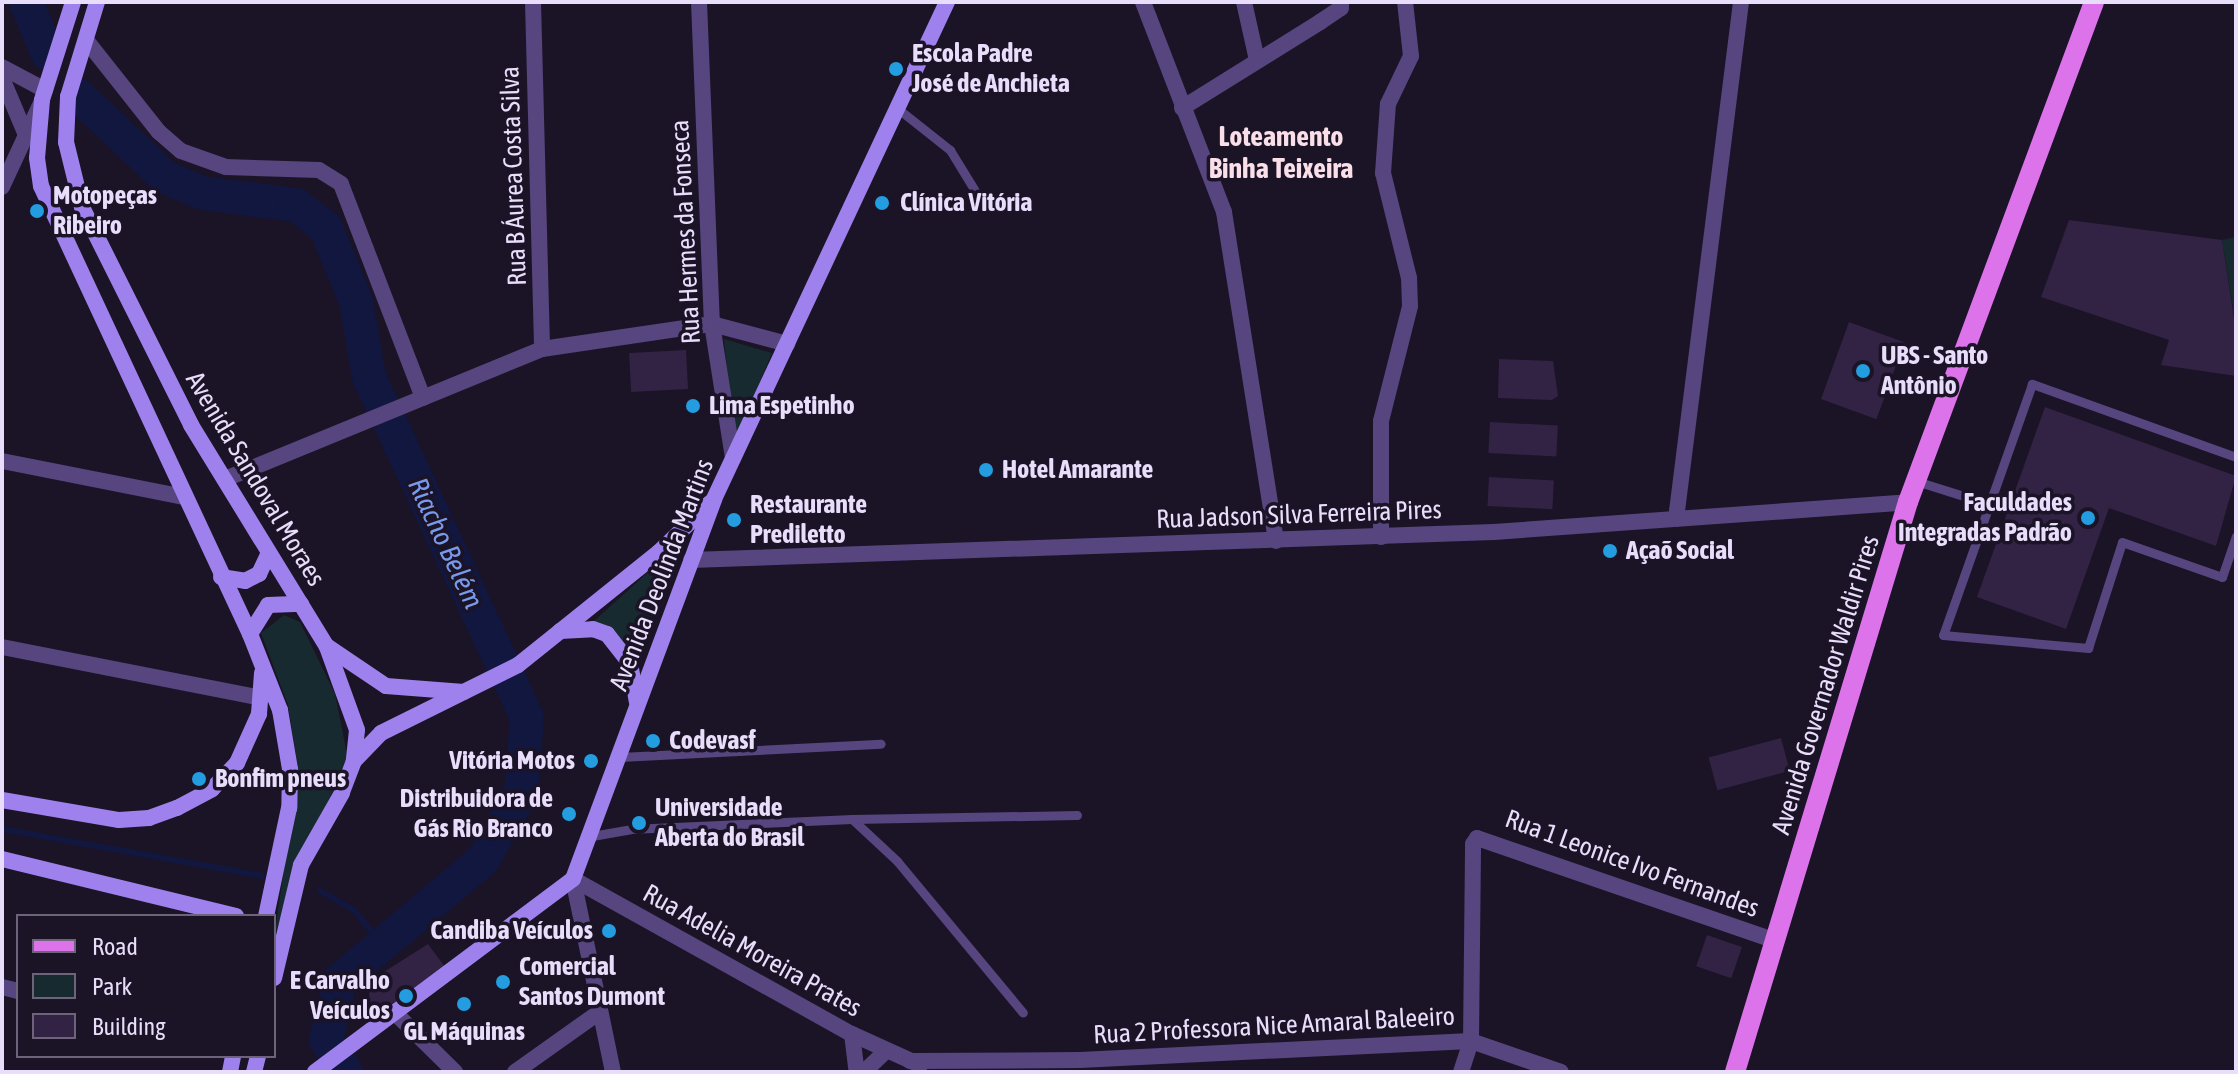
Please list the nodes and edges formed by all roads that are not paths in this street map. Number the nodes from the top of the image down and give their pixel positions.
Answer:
1 (73, 2) edge
2 (97, 2) edge
3 (533, 2) edge
4 (699, 2) edge
5 (947, 2) edge
6 (1143, 2) edge
7 (1244, 2) edge
8 (1405, 2) edge
9 (1741, 2) edge
10 (2094, 2) edge
11 (1343, 4) edge
12 (86, 40) junction
13 (1257, 60) junction
14 (2, 67) edge
15 (2, 78) edge
16 (46, 88) junction
17 (897, 108) junction
18 (1182, 108) junction
19 (26, 135) junction
20 (2, 187) edge
21 (980, 199) dead end
22 (712, 324) junction
23 (787, 344) junction
24 (542, 349) junction
25 (423, 398) junction
26 (2236, 457) edge
27 (733, 458) junction
28 (2, 461) edge
29 (225, 479) junction
30 (1916, 481) junction
31 (183, 497) junction
32 (714, 499) junction
33 (1908, 502) junction
34 (1989, 504) junction
35 (1676, 519) junction
36 (2236, 536) edge
37 (1381, 537) junction
38 (1276, 541) junction
39 (269, 553) junction
40 (691, 560) junction
41 (221, 577) junction
42 (301, 604) junction
43 (558, 631) junction
44 (250, 634) junction
45 (2, 647) edge
46 (327, 647) junction
47 (262, 664) junction
48 (470, 693) junction
49 (262, 698) junction
50 (637, 705) junction
51 (881, 744) dead end
52 (620, 757) junction
53 (354, 761) junction
54 (2, 800) edge
55 (1077, 815) dead end
56 (852, 819) junction
57 (592, 836) junction
58 (2, 859) edge
59 (573, 879) junction
60 (267, 912) edge
61 (226, 914) edge
62 (1776, 941) junction
63 (276, 968) edge
64 (394, 1012) junction
65 (598, 1013) junction
66 (1023, 1013) dead end
67 (852, 1034) junction
68 (1471, 1041) junction
69 (886, 1051) junction
70 (910, 1061) junction
71 (1078, 1066) edge
72 (315, 1072) edge
73 (455, 1072) edge
74 (515, 1072) edge
75 (613, 1072) edge
76 (856, 1072) edge
77 (938, 1072) edge
78 (1461, 1072) edge
79 (1561, 1072) edge
80 (1735, 1072) edge

1 - 16 main road
2 - 12 main road, Avenida Sandoval Moraes
3 - 24 street, Rua B Áurea Costa Silva
4 - 22 street, Rua Hermes da Fonseca
5 - 17 main road, Avenida Deolinda Martins
6 - 18 street
7 - 13 street
8 - 37 street
9 - 35 street
10 - 30 main road, Avenida Governador Waldir Pires
11 - 13 street
12 - 25 street
12 - 29 main road, Avenida Sandoval Moraes
13 - 18 street
14 - 16 street
15 - 19 street
16 - 19 street
16 - 31 main road
17 - 21 lane
17 - 23 main road, Avenida Deolinda Martins
18 - 38 street
19 - 20 street
22 - 23 street
22 - 24 street
22 - 27 street, Rua Hermes da Fonseca
23 - 27 main road, Avenida Deolinda Martins
24 - 25 street
25 - 29 street
26 - 34 lane
27 - 32 main road, Avenida Deolinda Martins
28 - 31 street
29 - 39 main road, Avenida Sandoval Moraes
30 - 33 main road, Avenida Governador Waldir Pires
30 - 34 lane
31 - 41 main road
32 - 40 main road, Avenida Deolinda Martins
32 - 43 main road
33 - 35 street, Rua Jadson Silva Ferreira Pires
33 - 62 main road, Avenida Governador Waldir Pires
34 - 36 lane
35 - 37 street, Rua Jadson Silva Ferreira Pires
37 - 38 street, Rua Jadson Silva Ferreira Pires
38 - 40 street, Rua Jadson Silva Ferreira Pires
39 - 41 main road
39 - 42 main road, Avenida Sandoval Moraes
40 - 50 main road, Avenida Deolinda Martins
41 - 44 main road
42 - 44 main road
42 - 46 main road, Avenida Sandoval Moraes
43 - 48 main road
43 - 50 main road
44 - 47 main road
45 - 49 street
46 - 48 main road
46 - 53 main road, Avenida Sandoval Moraes
47 - 49 main road
47 - 60 main road
48 - 53 main road
49 - 54 main road
50 - 52 main road, Avenida Deolinda Martins
51 - 52 lane
52 - 57 main road, Avenida Deolinda Martins
53 - 63 main road, Avenida Sandoval Moraes
55 - 56 lane
56 - 57 lane
56 - 66 lane
57 - 59 main road, Avenida Deolinda Martins
58 - 61 main road
59 - 64 main road, Avenida Deolinda Martins
59 - 65 street
59 - 67 street, Rua Adelia Moreira Prates
62 - 68 street, Rua 1 Leonice Ivo Fernandes
62 - 80 main road, Avenida Governador Waldir Pires
64 - 72 main road, Avenida Deolinda Martins
64 - 73 street
65 - 74 street
65 - 75 street
67 - 69 street, Rua Adelia Moreira Prates
67 - 76 street
68 - 71 street, Rua 2 Professora Nice Amaral Baleeiro
68 - 78 street
68 - 79 street
69 - 70 street, Rua Adelia Moreira Prates
69 - 76 street
70 - 71 street, Rua 2 Professora Nice Amaral Baleeiro
70 - 77 street, Rua Adelia Moreira Prates

